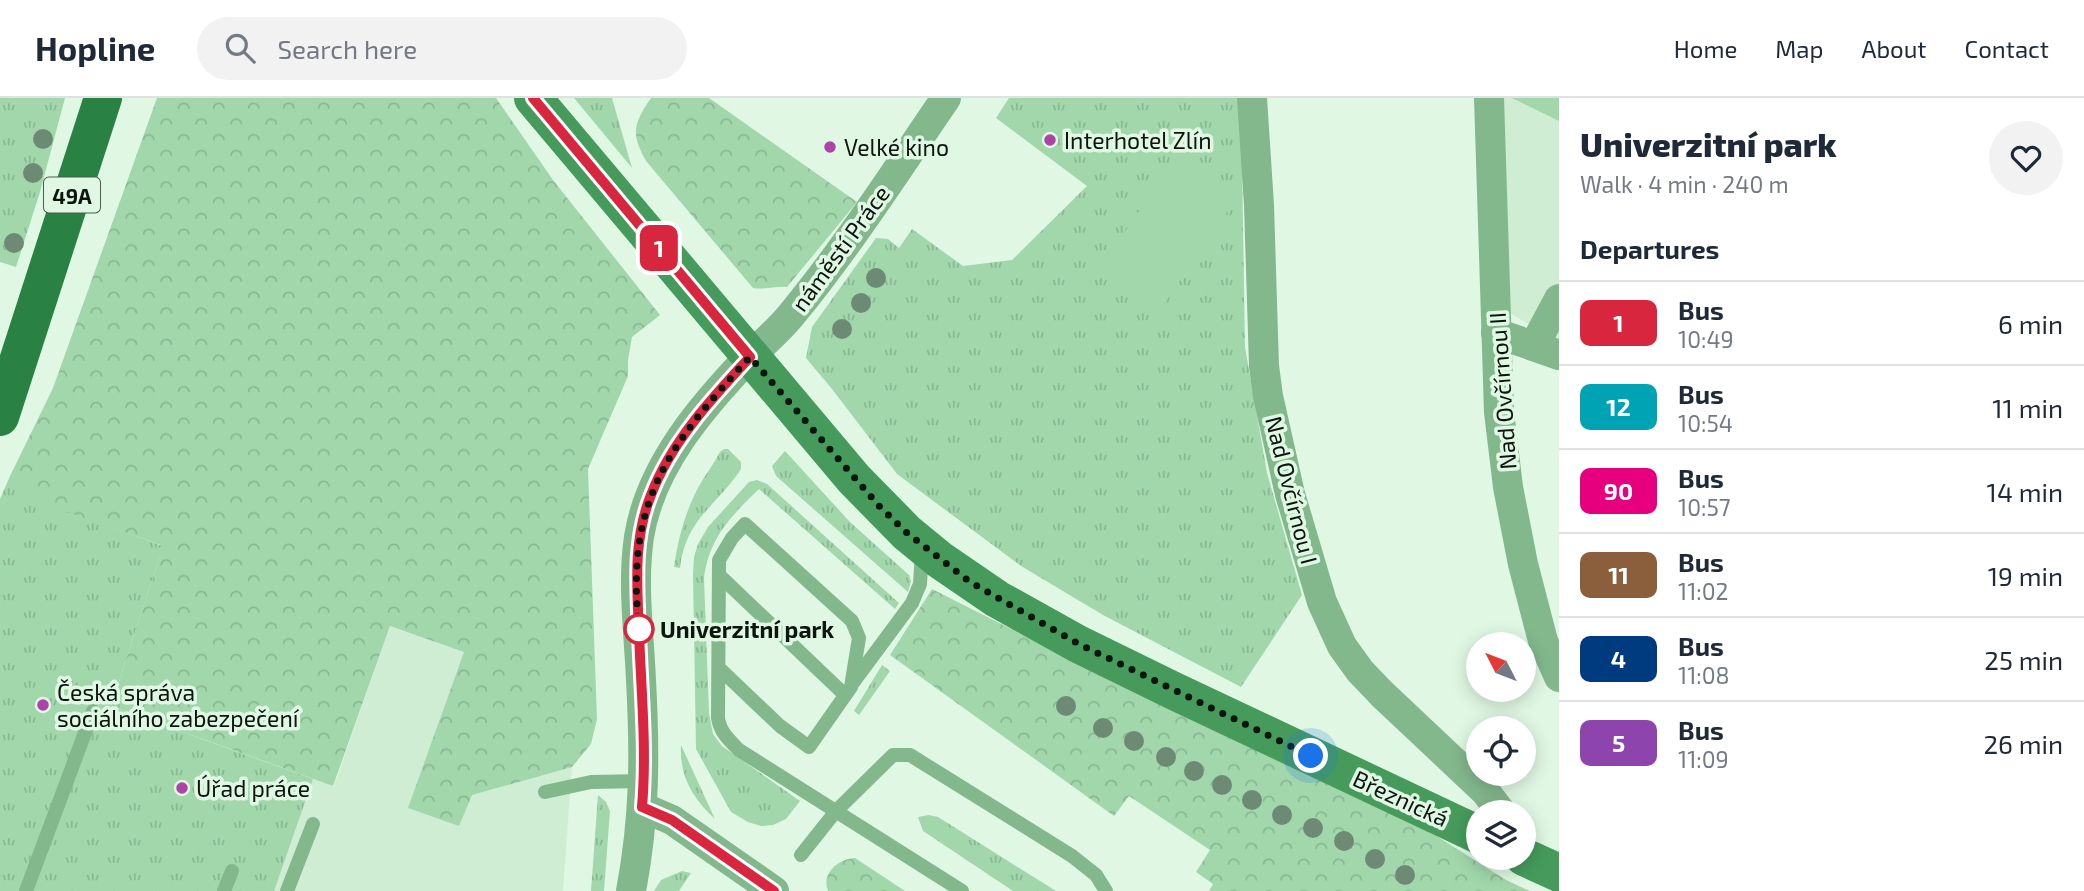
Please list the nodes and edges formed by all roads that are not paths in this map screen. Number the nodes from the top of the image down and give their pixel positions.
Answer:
1 (103, 98) edge
2 (533, 98) edge
3 (946, 98) edge
4 (1252, 98) edge
5 (1489, 98) edge
6 (1559, 299) edge
7 (1496, 332) junction
8 (1546, 351) edge
9 (750, 357) junction
10 (0, 417) edge
11 (923, 546) junction
12 (719, 576) junction
13 (719, 668) junction
14 (1559, 677) edge
15 (848, 691) junction
16 (93, 711) dead end
17 (545, 792) dead end
18 (643, 794) junction
19 (1492, 800) edge
20 (836, 811) junction
21 (313, 824) dead end
22 (1466, 829) edge
23 (801, 855) dead end
24 (1536, 862) edge
25 (232, 871) dead end
26 (1559, 873) edge
27 (26, 891) edge
28 (224, 891) edge
29 (288, 891) edge
30 (631, 891) edge
31 (774, 891) edge
32 (962, 891) edge
33 (1106, 891) edge

1 - 10 main road, 49A
2 - 9 main road, Březnická
3 - 9 street, náměstí Práce
4 - 19 street, Nad Ovčírnou I
5 - 7 street, Nad Ovčírnou II
6 - 8 street
7 - 8 street
7 - 14 street, Nad Ovčírnou II
9 - 11 main road, Březnická
9 - 18 street, náměstí Práce
11 - 15 lane
11 - 22 main road, Březnická
12 - 13 lane
12 - 15 lane
12 - 15 lane
13 - 15 lane
13 - 20 lane
16 - 27 lane
17 - 18 lane
18 - 30 street, náměstí Práce
18 - 31 street
20 - 23 lane
20 - 32 lane
20 - 33 lane
21 - 29 lane
24 - 26 main road
25 - 28 lane

